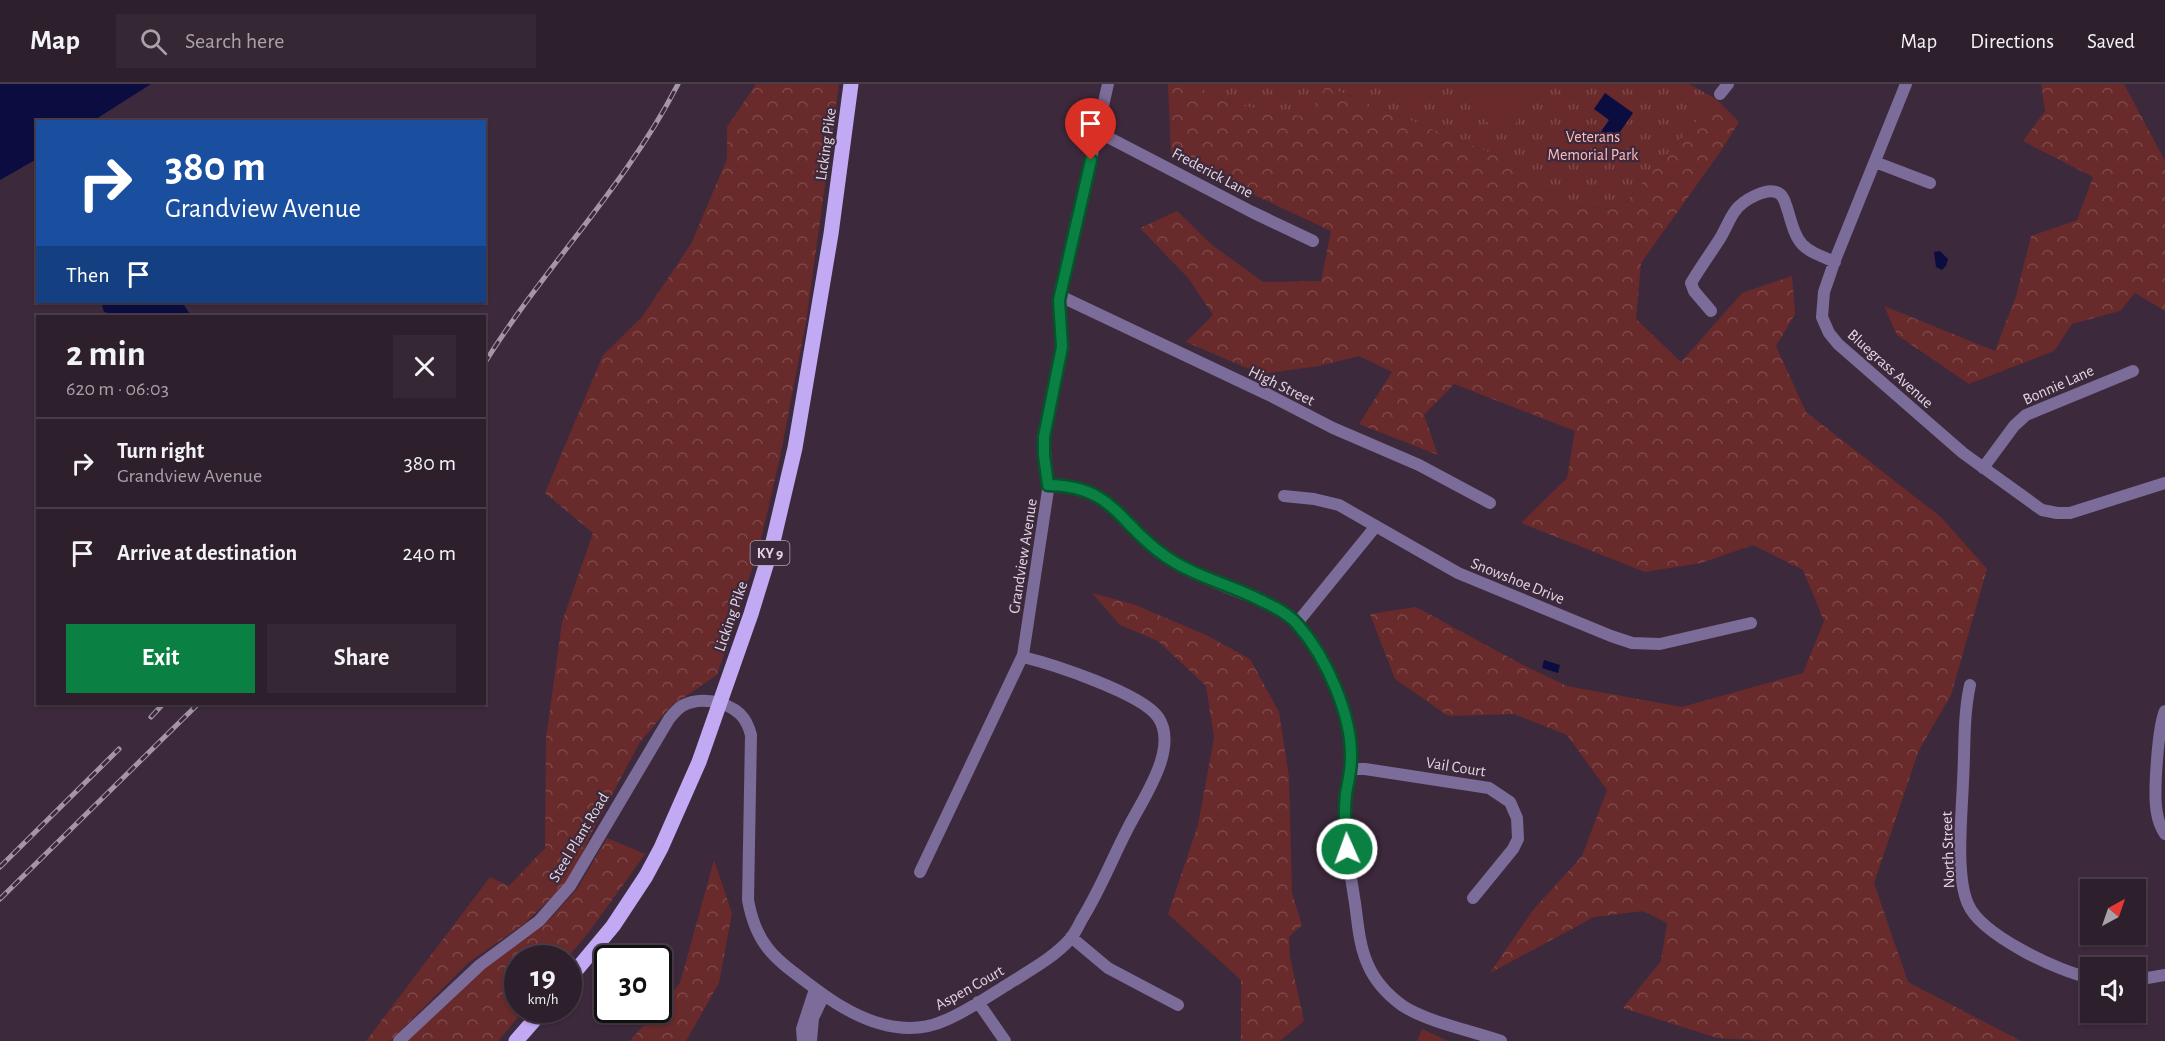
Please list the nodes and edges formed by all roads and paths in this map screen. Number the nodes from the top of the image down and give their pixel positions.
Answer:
1 (851, 84) edge
2 (1108, 84) edge
3 (1906, 84) edge
4 (1098, 132) junction
5 (1875, 162) junction
6 (1930, 183) dead end
7 (1313, 241) dead end
8 (1834, 262) junction
9 (1060, 296) junction
10 (1711, 310) dead end
11 (2133, 371) dead end
12 (1983, 468) junction
13 (2165, 483) edge
14 (1048, 485) junction
15 (1284, 496) dead end
16 (1490, 503) dead end
17 (1376, 526) junction
18 (1297, 623) junction
19 (1751, 623) dead end
20 (1023, 657) junction
21 (1970, 685) dead end
22 (718, 703) junction
23 (2165, 711) edge
24 (1350, 769) junction
25 (2165, 834) edge
26 (920, 872) dead end
27 (1473, 898) dead end
28 (1071, 937) junction
29 (582, 963) edge
30 (2080, 975) edge
31 (2165, 975) edge
32 (2146, 978) edge
33 (819, 992) junction
34 (978, 1002) junction
35 (1179, 1005) dead end
36 (532, 1023) edge
37 (399, 1041) edge
38 (516, 1041) edge
39 (803, 1041) edge
40 (811, 1041) edge
41 (1005, 1041) edge
42 (1501, 1041) edge

1 - 22 main road, Licking Pike / KY 9
2 - 4 street, Grandview Avenue
3 - 5 street, Bluegrass Avenue
4 - 7 street, Frederick Lane
4 - 9 street, Grandview Avenue
5 - 6 street
5 - 8 street, Bluegrass Avenue
8 - 10 street
8 - 12 street, Bluegrass Avenue
9 - 14 street, Grandview Avenue
9 - 16 street, High Street
11 - 12 street, Bonnie Lane
12 - 13 street, Bluegrass Avenue
14 - 18 street
14 - 20 street, Grandview Avenue
15 - 17 street, Snowshoe Drive
17 - 18 street
17 - 19 street, Snowshoe Drive
18 - 24 street
20 - 26 street, Grandview Avenue
20 - 28 street, Aspen Court
21 - 30 street, North Street
22 - 29 main road, Licking Pike / KY 9
22 - 33 street, Aspen Court
22 - 37 street, Steel Plant Road
23 - 25 street
24 - 27 street, Vail Court
24 - 42 street
28 - 34 street, Aspen Court
28 - 35 street
31 - 32 street
33 - 34 street, Aspen Court
33 - 39 street
33 - 40 street
34 - 41 street
36 - 38 main road

